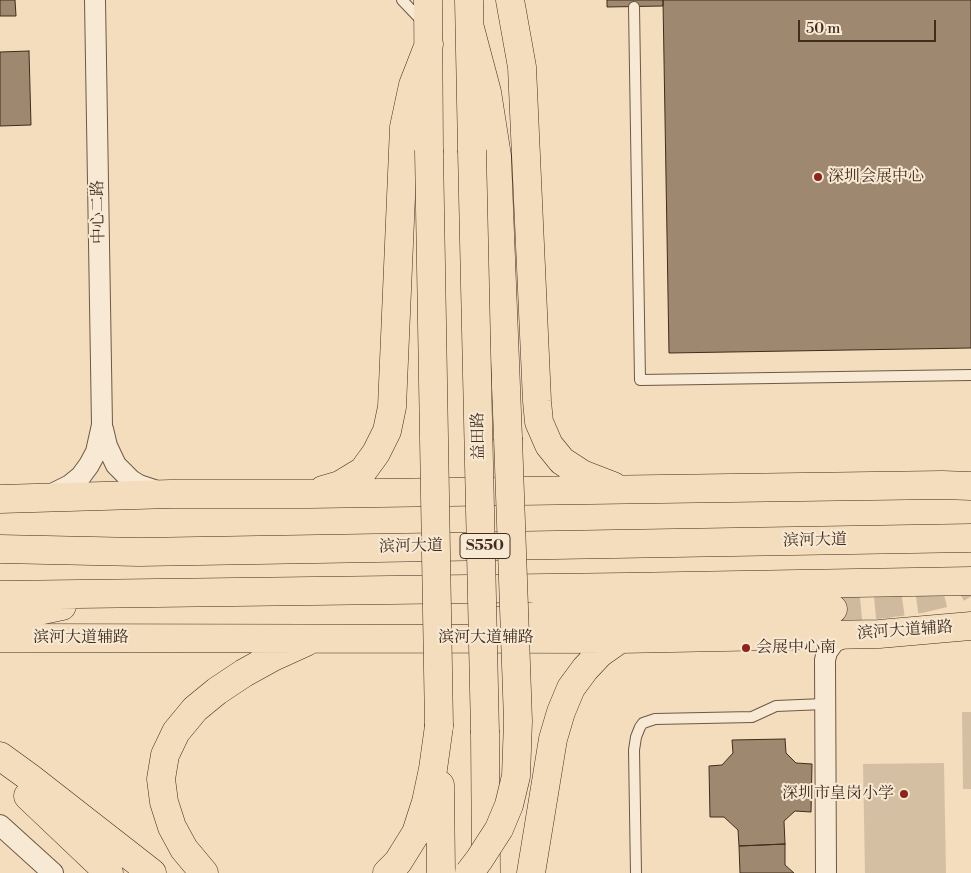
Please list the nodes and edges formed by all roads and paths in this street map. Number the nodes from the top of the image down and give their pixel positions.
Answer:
1 (96, 0) edge
2 (402, 0) edge
3 (428, 0) edge
4 (470, 0) edge
5 (516, 4) edge
6 (634, 7) dead end
7 (428, 37) junction
8 (485, 153) junction
9 (971, 375) edge
10 (102, 424) junction
11 (971, 478) edge
12 (942, 485) junction
13 (971, 486) edge
14 (627, 490) junction
15 (171, 494) junction
16 (309, 494) junction
17 (0, 499) edge
18 (38, 499) junction
19 (0, 536) edge
20 (971, 538) edge
21 (0, 549) edge
22 (139, 552) junction
23 (971, 581) edge
24 (145, 593) junction
25 (0, 595) edge
26 (833, 609) tunnel mouth
27 (0, 619) edge
28 (971, 626) edge
29 (850, 635) junction
30 (797, 636) junction
31 (0, 638) edge
32 (314, 638) junction
33 (371, 638) junction
34 (620, 639) junction
35 (824, 669) junction
36 (824, 704) junction
37 (439, 726) junction
38 (0, 756) edge
39 (0, 769) edge
40 (0, 825) edge
41 (54, 873) edge
42 (109, 873) edge
43 (152, 873) edge
44 (204, 873) edge
45 (387, 873) edge
46 (441, 873) edge
47 (469, 873) edge
48 (486, 873) edge
49 (531, 873) edge
50 (636, 873) edge
51 (826, 873) edge

1 - 10 street, 中心二路
2 - 7 lane
3 - 7 main road
4 - 8 main road, 益田路
5 - 14 main road
6 - 9 lane
7 - 16 main road
7 - 37 main road, bridge
8 - 47 main road, bridge
8 - 48 main road, 益田路, bridge
10 - 15 street, 中心二路
10 - 18 street, 中心二路
11 - 12 main road
12 - 13 main road
12 - 14 main road
14 - 16 main road
15 - 16 main road
15 - 18 main road
17 - 18 main road
19 - 22 main road
20 - 22 main road, 滨河大道 / S550
21 - 22 main road, 滨河大道 / S550
23 - 24 main road
24 - 25 main road
24 - 27 main road
26 - 33 main road
28 - 29 main road, 滨河大道辅路
29 - 30 main road, 滨河大道辅路
29 - 35 street
30 - 34 main road, 滨河大道辅路
30 - 35 street
31 - 32 main road, 滨河大道辅路
32 - 33 main road, 滨河大道辅路
32 - 44 main road
33 - 34 main road, 滨河大道辅路
34 - 49 main road
35 - 36 street
36 - 50 lane
36 - 51 street
37 - 45 main road
37 - 46 main road
38 - 43 main road
39 - 42 main road
40 - 41 street

